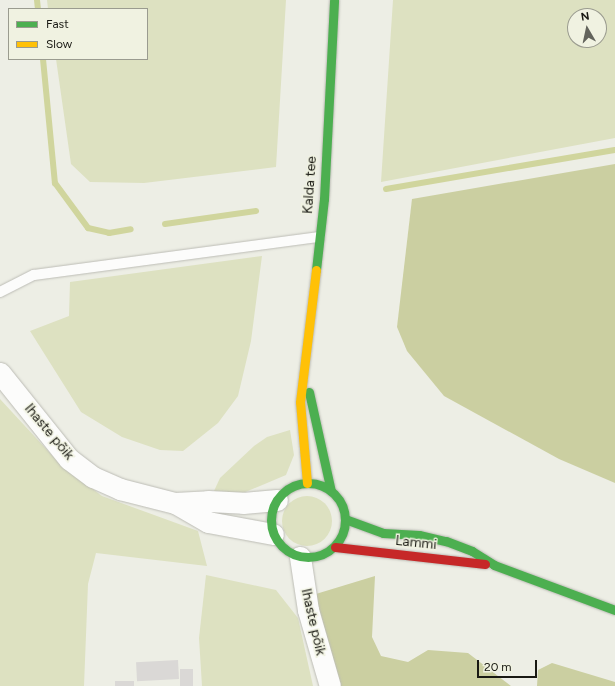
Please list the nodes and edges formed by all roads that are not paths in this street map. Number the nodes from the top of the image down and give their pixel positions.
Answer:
1 (334, 0) edge
2 (319, 237) junction
3 (0, 292) edge
4 (305, 372) junction
5 (0, 373) edge
6 (307, 483) junction
7 (331, 491) junction
8 (277, 500) junction
9 (175, 503) junction
10 (345, 519) junction
11 (274, 534) junction
12 (335, 547) junction
13 (300, 557) junction
14 (494, 566) junction
15 (615, 610) edge
16 (330, 686) edge

1 - 2 street, Kalda tee
2 - 3 lane
2 - 4 street, Kalda tee
4 - 6 street, Kalda tee
4 - 7 street, Kalda tee
5 - 9 street, Ihaste põik
6 - 7 street
6 - 8 street
7 - 10 street
8 - 9 street, Ihaste põik
8 - 11 street
9 - 11 street, Ihaste põik
10 - 12 street
10 - 14 street, Lammi
11 - 13 street
12 - 13 street
12 - 14 street, Lammi
13 - 16 street, Ihaste põik
14 - 15 street, Lammi

